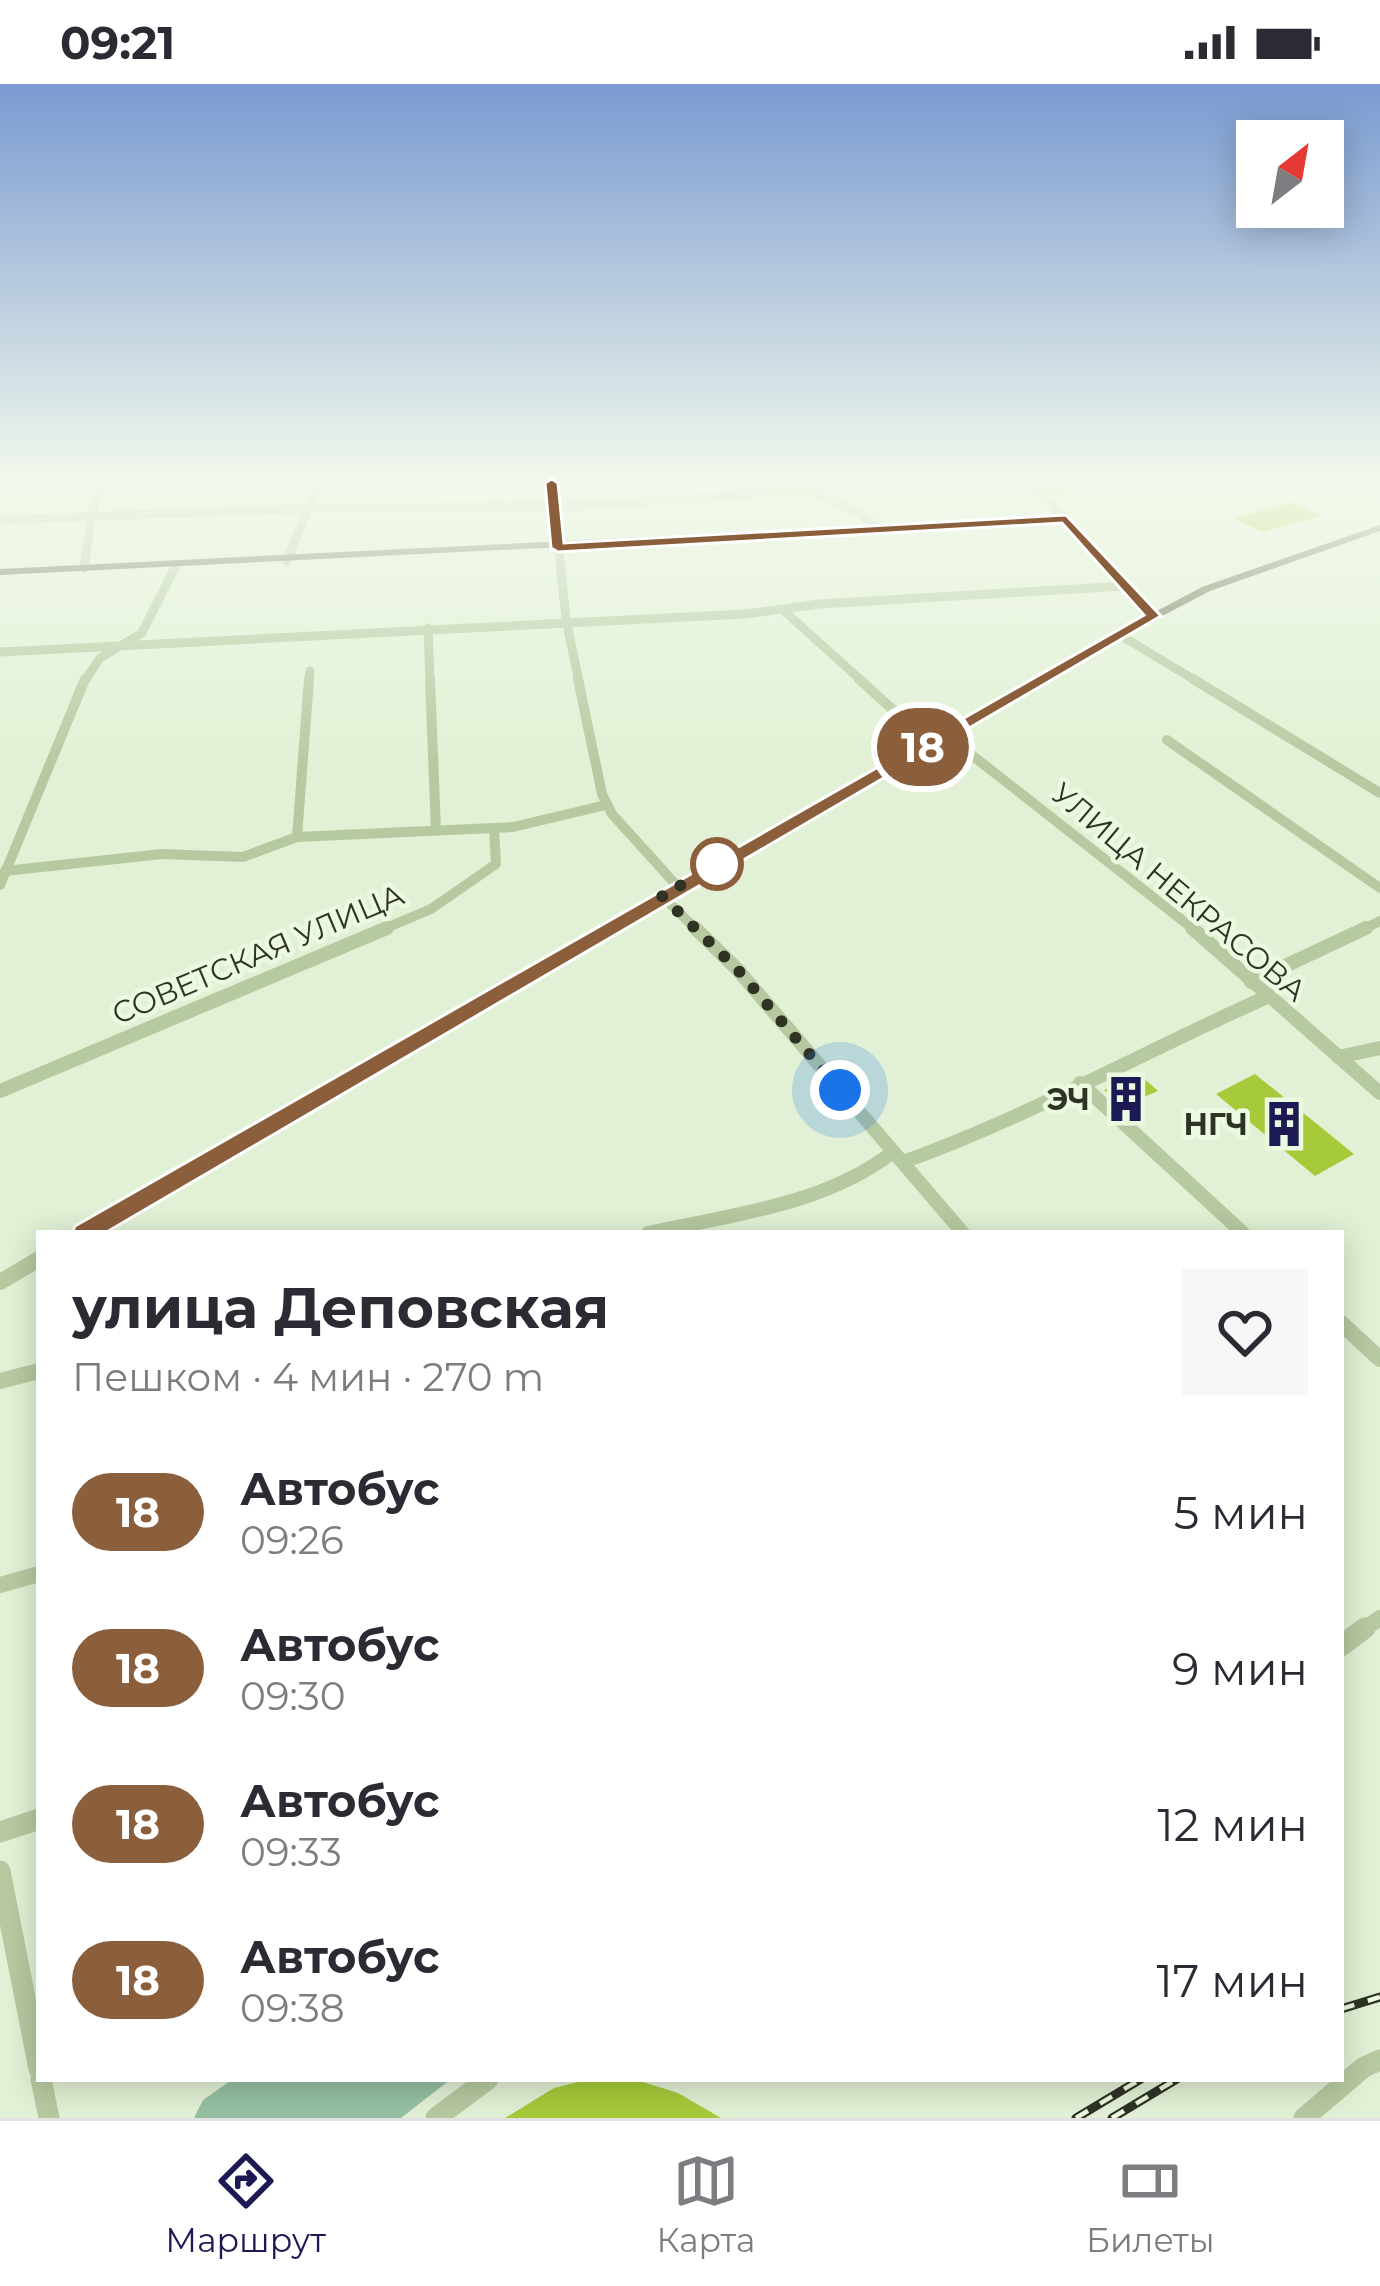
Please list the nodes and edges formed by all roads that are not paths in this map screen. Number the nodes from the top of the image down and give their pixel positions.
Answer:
1 (170, 578) edge
2 (561, 578) edge
3 (1118, 578) edge
4 (1233, 578) edge
5 (1125, 586) junction
6 (782, 609) junction
7 (1153, 616) junction
8 (566, 619) junction
9 (428, 628) junction
10 (1120, 635) junction
11 (123, 646) junction
12 (0, 652) edge
13 (310, 671) dead end
14 (942, 736) junction
15 (1167, 740) dead end
16 (1380, 793) edge
17 (606, 805) junction
18 (494, 829) junction
19 (436, 830) junction
20 (297, 837) junction
21 (6, 850) edge
22 (2, 878) edge
23 (678, 886) junction
24 (1380, 887) edge
25 (662, 896) junction
26 (1380, 921) edge
27 (1251, 982) junction
28 (1267, 997) junction
29 (1380, 1048) edge
30 (1338, 1057) junction
31 (1081, 1083) junction
32 (0, 1091) edge
33 (1380, 1093) edge
34 (898, 1157) junction
35 (89, 1230) edge
36 (661, 1230) edge
37 (960, 1230) edge
38 (1240, 1230) edge
39 (36, 1261) edge
40 (0, 1282) edge
41 (1344, 1326) edge
42 (1380, 1359) edge
43 (36, 1372) edge
44 (0, 1381) edge
45 (36, 1575) edge
46 (0, 1585) edge
47 (1380, 1618) edge
48 (1344, 1644) edge
49 (36, 1821) edge
50 (0, 1832) edge
51 (0, 1871) edge
52 (36, 2053) edge
53 (1380, 2060) edge
54 (42, 2082) edge
55 (484, 2082) edge
56 (49, 2118) edge
57 (436, 2118) edge
58 (1304, 2118) edge

1 - 11 street
2 - 8 street
3 - 5 main road
4 - 7 main road
5 - 6 street
5 - 7 main road
6 - 8 street
6 - 14 street, УЛИЦА НЕКРАСОВА
7 - 10 main road
8 - 9 street
8 - 17 street
9 - 11 street
9 - 19 street
10 - 14 street
10 - 16 street
11 - 12 street
11 - 21 street
13 - 20 street
14 - 23 street
14 - 27 street, УЛИЦА НЕКРАСОВА
15 - 24 street
17 - 18 street
17 - 23 street
18 - 19 street
18 - 32 street, СОВЕТСКАЯ УЛИЦА
19 - 20 street
20 - 22 street
21 - 22 street
23 - 25 street
25 - 34 street
25 - 35 street
26 - 27 street
27 - 28 street, УЛИЦА НЕКРАСОВА
28 - 30 street, УЛИЦА НЕКРАСОВА
28 - 31 street
29 - 30 street
30 - 33 street, УЛИЦА НЕКРАСОВА
31 - 34 street
31 - 38 street
34 - 36 street
34 - 37 street
39 - 40 street
41 - 42 street
43 - 44 street
45 - 46 street
47 - 48 street
49 - 50 street
51 - 52 street
53 - 58 street
54 - 56 street
55 - 57 street

